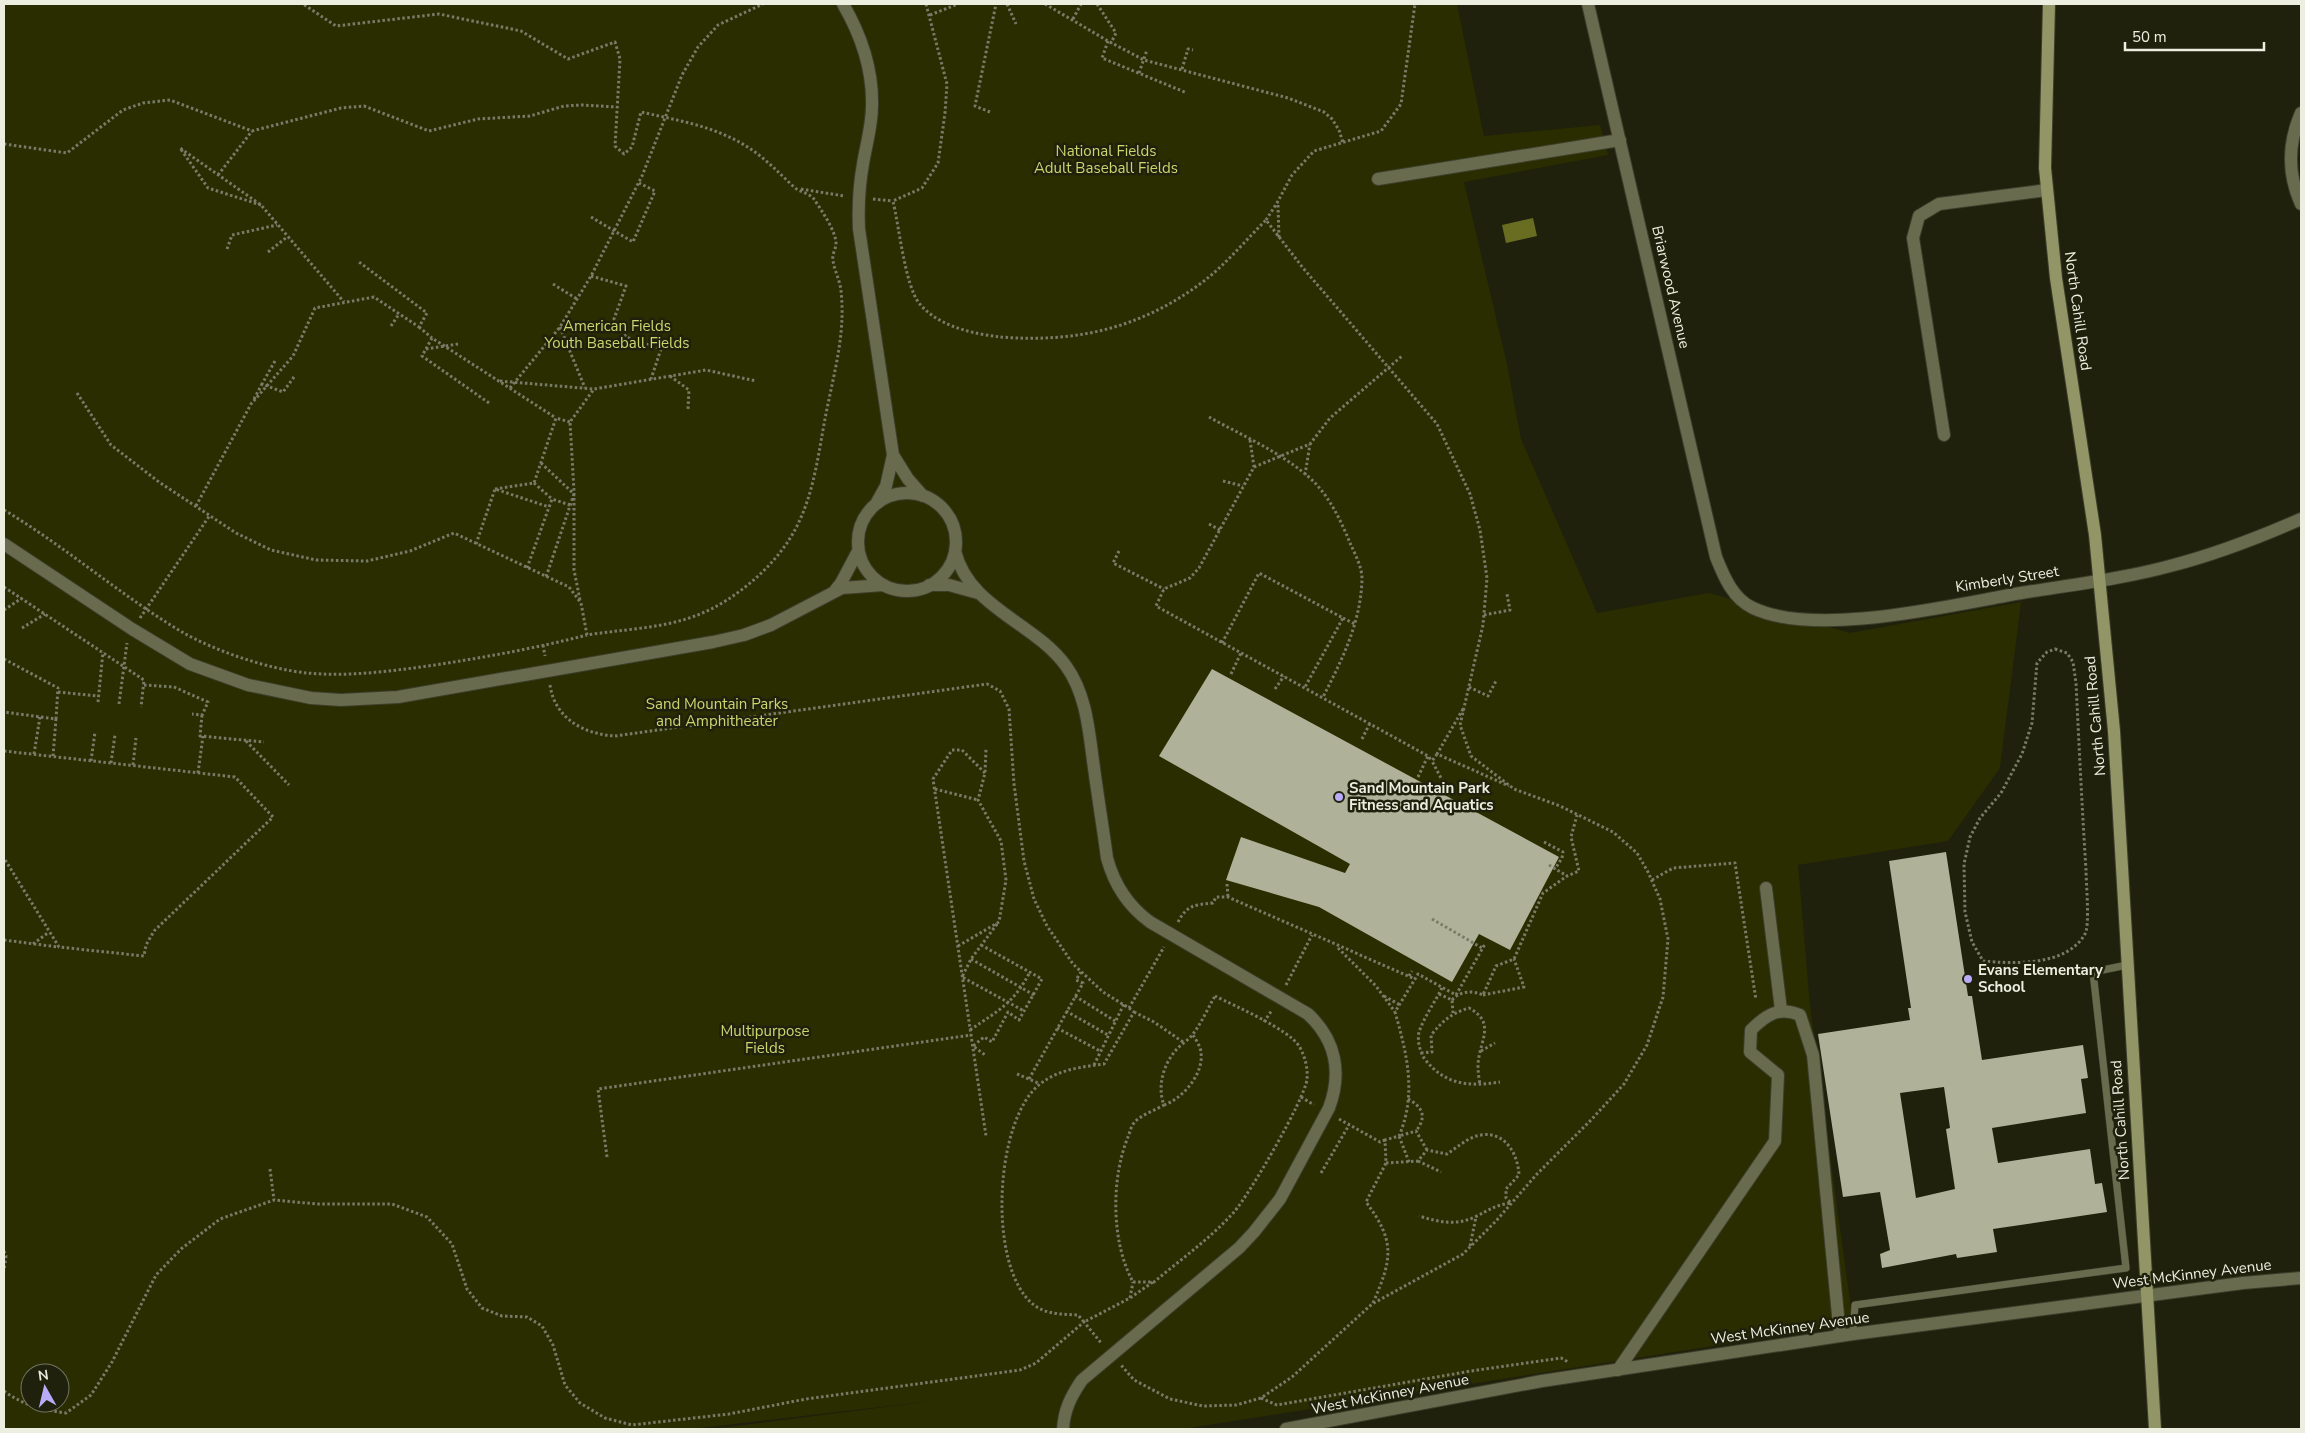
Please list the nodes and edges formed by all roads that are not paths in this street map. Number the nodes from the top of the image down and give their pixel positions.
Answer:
1 (843, 4) edge
2 (1588, 4) edge
3 (2049, 4) edge
4 (2301, 113) edge
5 (1620, 140) junction
6 (1378, 178) dead end
7 (2047, 190) junction
8 (2301, 204) edge
9 (1944, 435) dead end
10 (893, 456) junction
11 (922, 496) junction
12 (876, 504) junction
13 (2301, 519) edge
14 (4, 544) edge
15 (858, 551) junction
16 (955, 551) junction
17 (1724, 578) joint
18 (2099, 580) junction
19 (883, 585) junction
20 (929, 585) junction
21 (833, 593) junction
22 (978, 593) junction
23 (1766, 888) dead end
24 (2127, 965) junction
25 (1780, 1010) junction
26 (2301, 1278) edge
27 (2146, 1296) junction
28 (1847, 1335) junction
29 (1618, 1370) junction
30 (1063, 1429) edge
31 (1286, 1429) edge
32 (2155, 1429) edge

1 - 10 street
2 - 5 street, Briarwood Avenue
3 - 7 street, North Cahill Road
4 - 8 street
5 - 6 street
5 - 17 street, Briarwood Avenue
7 - 9 street
7 - 18 street, North Cahill Road
10 - 11 street
10 - 12 street
11 - 12 street
11 - 16 street
12 - 15 street
13 - 18 street, Kimberly Street
14 - 21 street
15 - 19 street
15 - 21 street
16 - 20 street
16 - 22 street
17 - 18 street, Kimberly Street
18 - 24 street, North Cahill Road
19 - 20 street
19 - 21 street
20 - 22 street
22 - 30 street
23 - 25 street
24 - 27 street, North Cahill Road
24 - 28 lane
25 - 28 street
25 - 29 street
26 - 27 street, West McKinney Avenue
27 - 28 street, West McKinney Avenue
27 - 32 street, North Cahill Road
28 - 29 street, West McKinney Avenue
29 - 31 street, West McKinney Avenue

